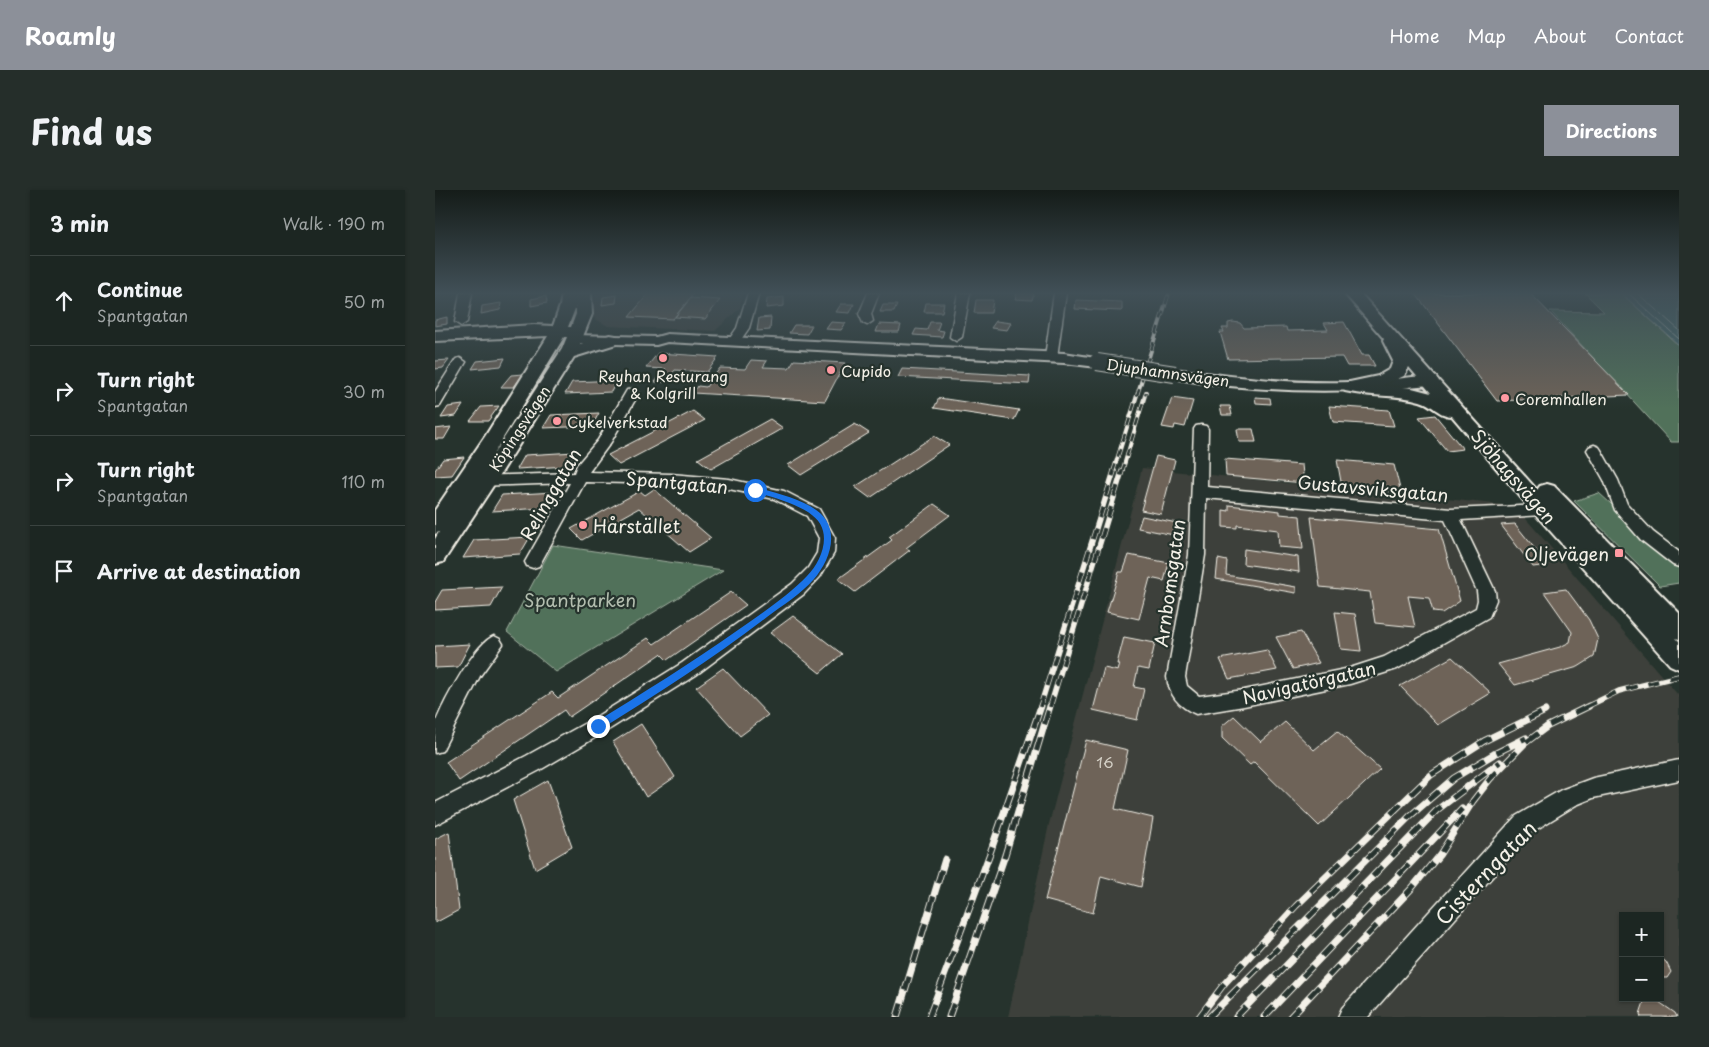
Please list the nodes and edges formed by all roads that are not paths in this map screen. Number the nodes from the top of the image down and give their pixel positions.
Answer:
1 (508, 332) edge
2 (542, 332) edge
3 (571, 332) edge
4 (741, 332) edge
5 (957, 332) edge
6 (1055, 332) edge
7 (1385, 332) edge
8 (1398, 332) edge
9 (435, 336) edge
10 (1389, 336) junction
11 (567, 337) junction
12 (956, 337) dead end
13 (515, 338) junction
14 (667, 338) junction
15 (610, 340) joint
16 (734, 341) junction
17 (435, 343) edge
18 (546, 354) junction
19 (1051, 357) junction
20 (460, 362) dead end
21 (1438, 380) junction
22 (1351, 387) junction
23 (632, 393) dead end
24 (435, 403) edge
25 (1466, 422) junction
26 (1201, 429) dead end
27 (1594, 450) dead end
28 (580, 478) junction
29 (476, 481) junction
30 (1200, 492) junction
31 (1553, 509) junction
32 (1451, 515) junction
33 (439, 534) edge
34 (435, 556) edge
35 (1679, 560) edge
36 (533, 562) dead end
37 (1676, 643) edge
38 (494, 644) dead end
39 (1196, 705) joint
40 (435, 744) edge
41 (1679, 770) edge
42 (435, 814) edge
43 (1351, 1017) edge

1 - 9 main road
2 - 11 main road
3 - 11 main road, Köpingsvägen
4 - 16 street
5 - 12 street
6 - 19 street
7 - 10 main road, Sjöhagsvägen
8 - 21 main road, Sjöhagsvägen
10 - 21 main road, Sjöhagsvägen
10 - 22 main road
11 - 13 main road
11 - 14 street, Djuphamnsvägen
11 - 15 main road
11 - 18 main road, Köpingsvägen
11 - 29 main road, Köpingsvägen
13 - 17 main road
13 - 18 main road
14 - 15 street, Djuphamnsvägen
14 - 16 street, Djuphamnsvägen
16 - 19 street, Djuphamnsvägen
18 - 29 main road, Köpingsvägen
19 - 22 street, Djuphamnsvägen, bridge
20 - 24 street
21 - 22 street, Djuphamnsvägen
21 - 25 main road, Sjöhagsvägen
21 - 31 main road, Sjöhagsvägen
22 - 25 main road
23 - 28 street, Relinggatan
25 - 31 main road, Sjöhagsvägen
26 - 30 street, Arnbomsgatan
27 - 35 street
28 - 29 street, Spantgatan
28 - 36 street, Relinggatan
28 - 42 street, Spantgatan
29 - 33 main road, Köpingsvägen
30 - 32 street, Gustavsviksgatan
30 - 39 street, Arnbomsgatan
31 - 32 street, Gustavsviksgatan
31 - 37 main road, Sjöhagsvägen
32 - 39 street, Navigatörgatan
33 - 34 main road, Köpingsvägen
38 - 40 street
41 - 43 street, Cisterngatan

